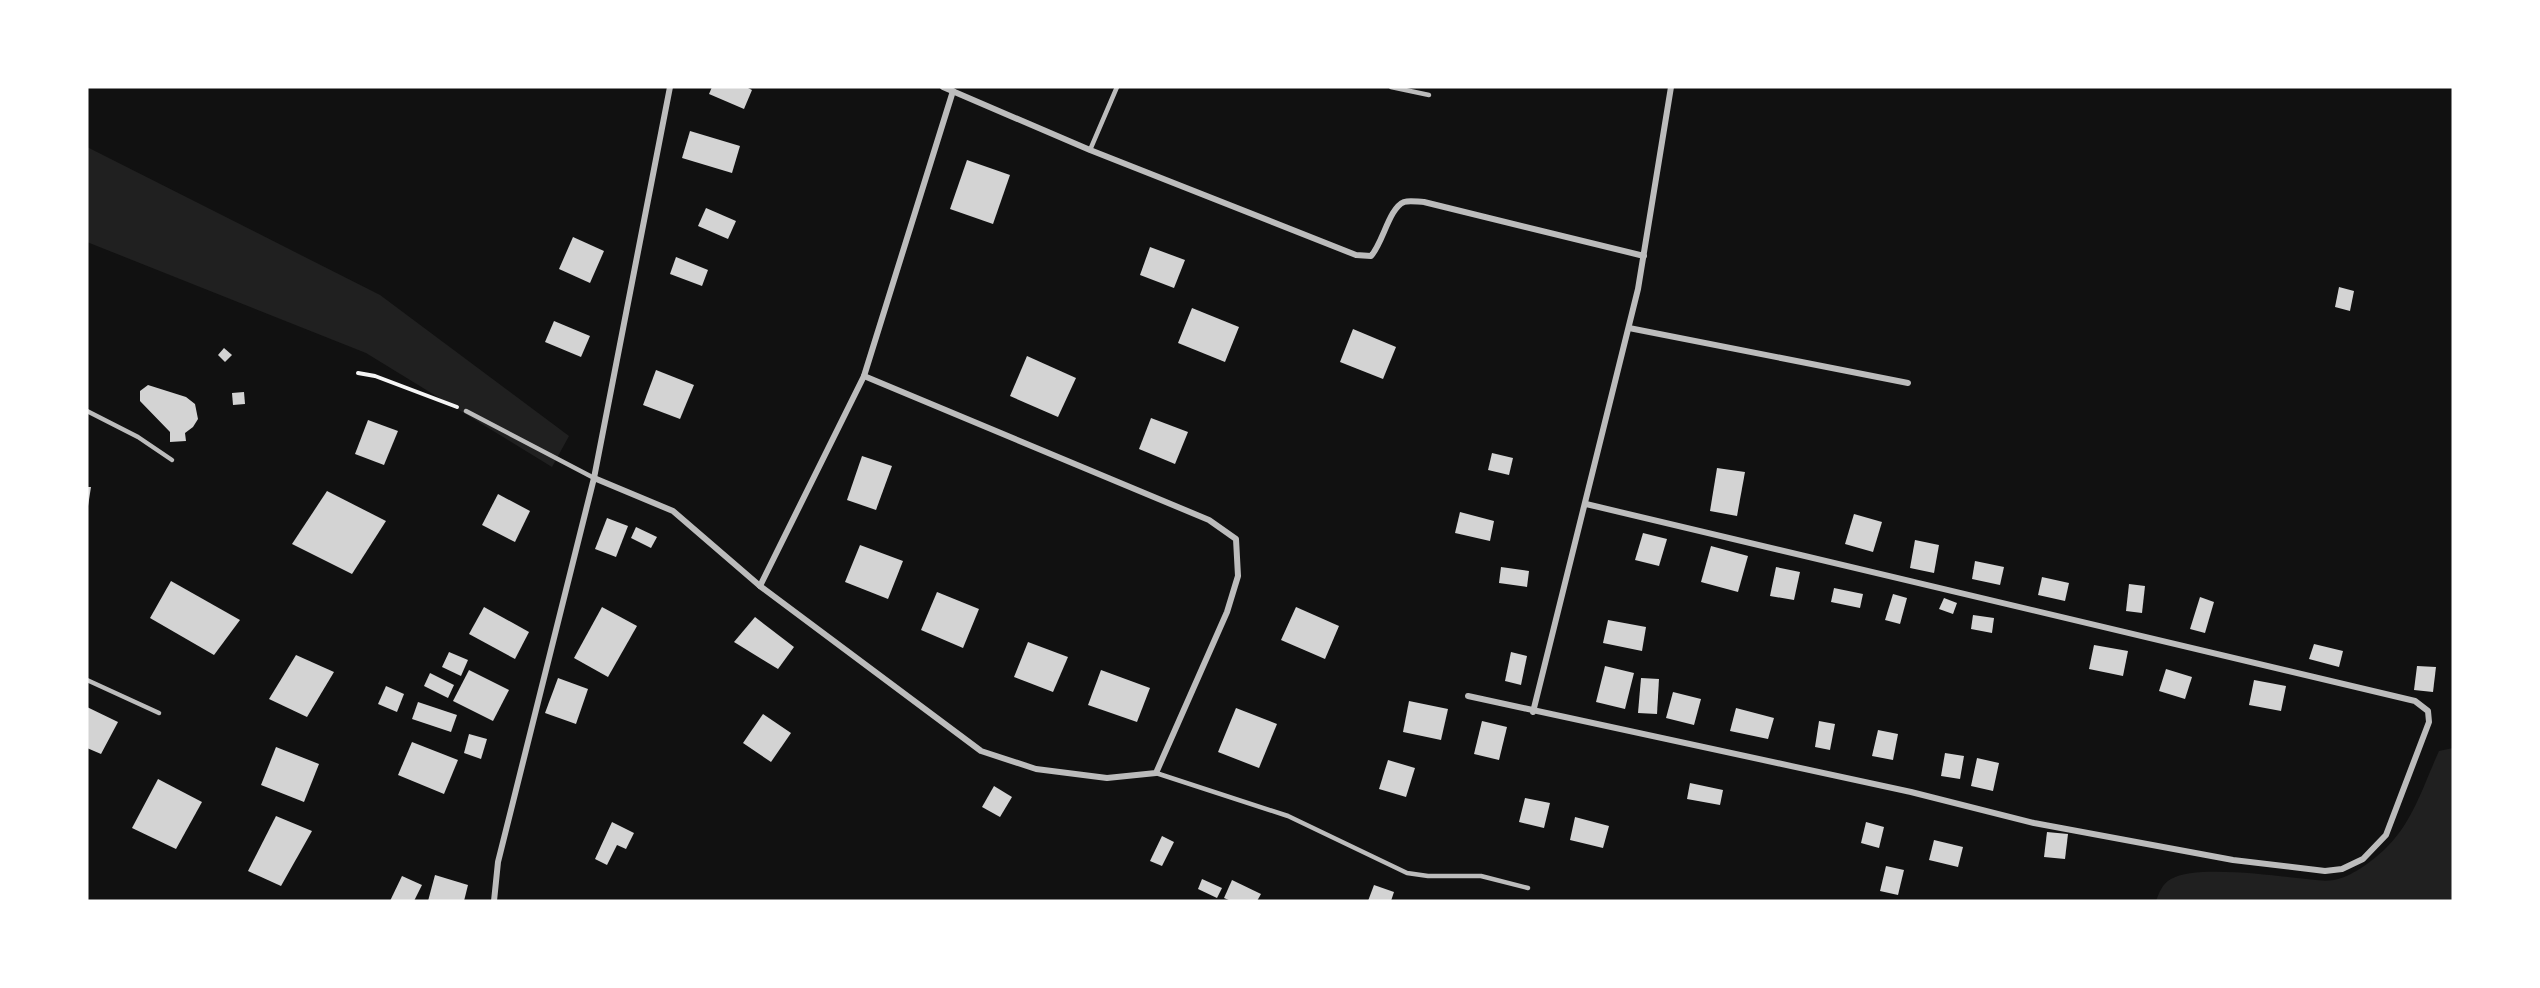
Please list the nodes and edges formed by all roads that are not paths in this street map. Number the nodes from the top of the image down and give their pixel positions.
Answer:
1 (670, 87) edge
2 (943, 87) edge
3 (1117, 87) edge
4 (1391, 87) edge
5 (1671, 87) edge
6 (953, 91) junction
7 (1429, 95) dead end
8 (1090, 150) junction
9 (1644, 256) junction
10 (1629, 328) junction
11 (864, 376) junction
12 (1908, 383) dead end
13 (87, 411) edge
14 (466, 411) road end
15 (172, 460) dead end
16 (594, 478) junction
17 (1586, 504) junction
18 (760, 586) junction
19 (87, 680) edge
20 (1468, 696) dead end
21 (1533, 712) junction
22 (159, 713) dead end
23 (1156, 773) junction
24 (1528, 888) dead end
25 (494, 901) edge

1 - 16 street
2 - 6 street
3 - 8 lane
4 - 7 lane
5 - 9 street
6 - 8 street
6 - 11 street
8 - 9 street
9 - 10 street
10 - 12 street
10 - 17 street
11 - 18 street
11 - 23 street
13 - 15 lane
14 - 16 lane
16 - 18 street
16 - 25 street
17 - 21 street
17 - 21 street
18 - 23 street
19 - 22 lane
20 - 21 street
23 - 24 lane

